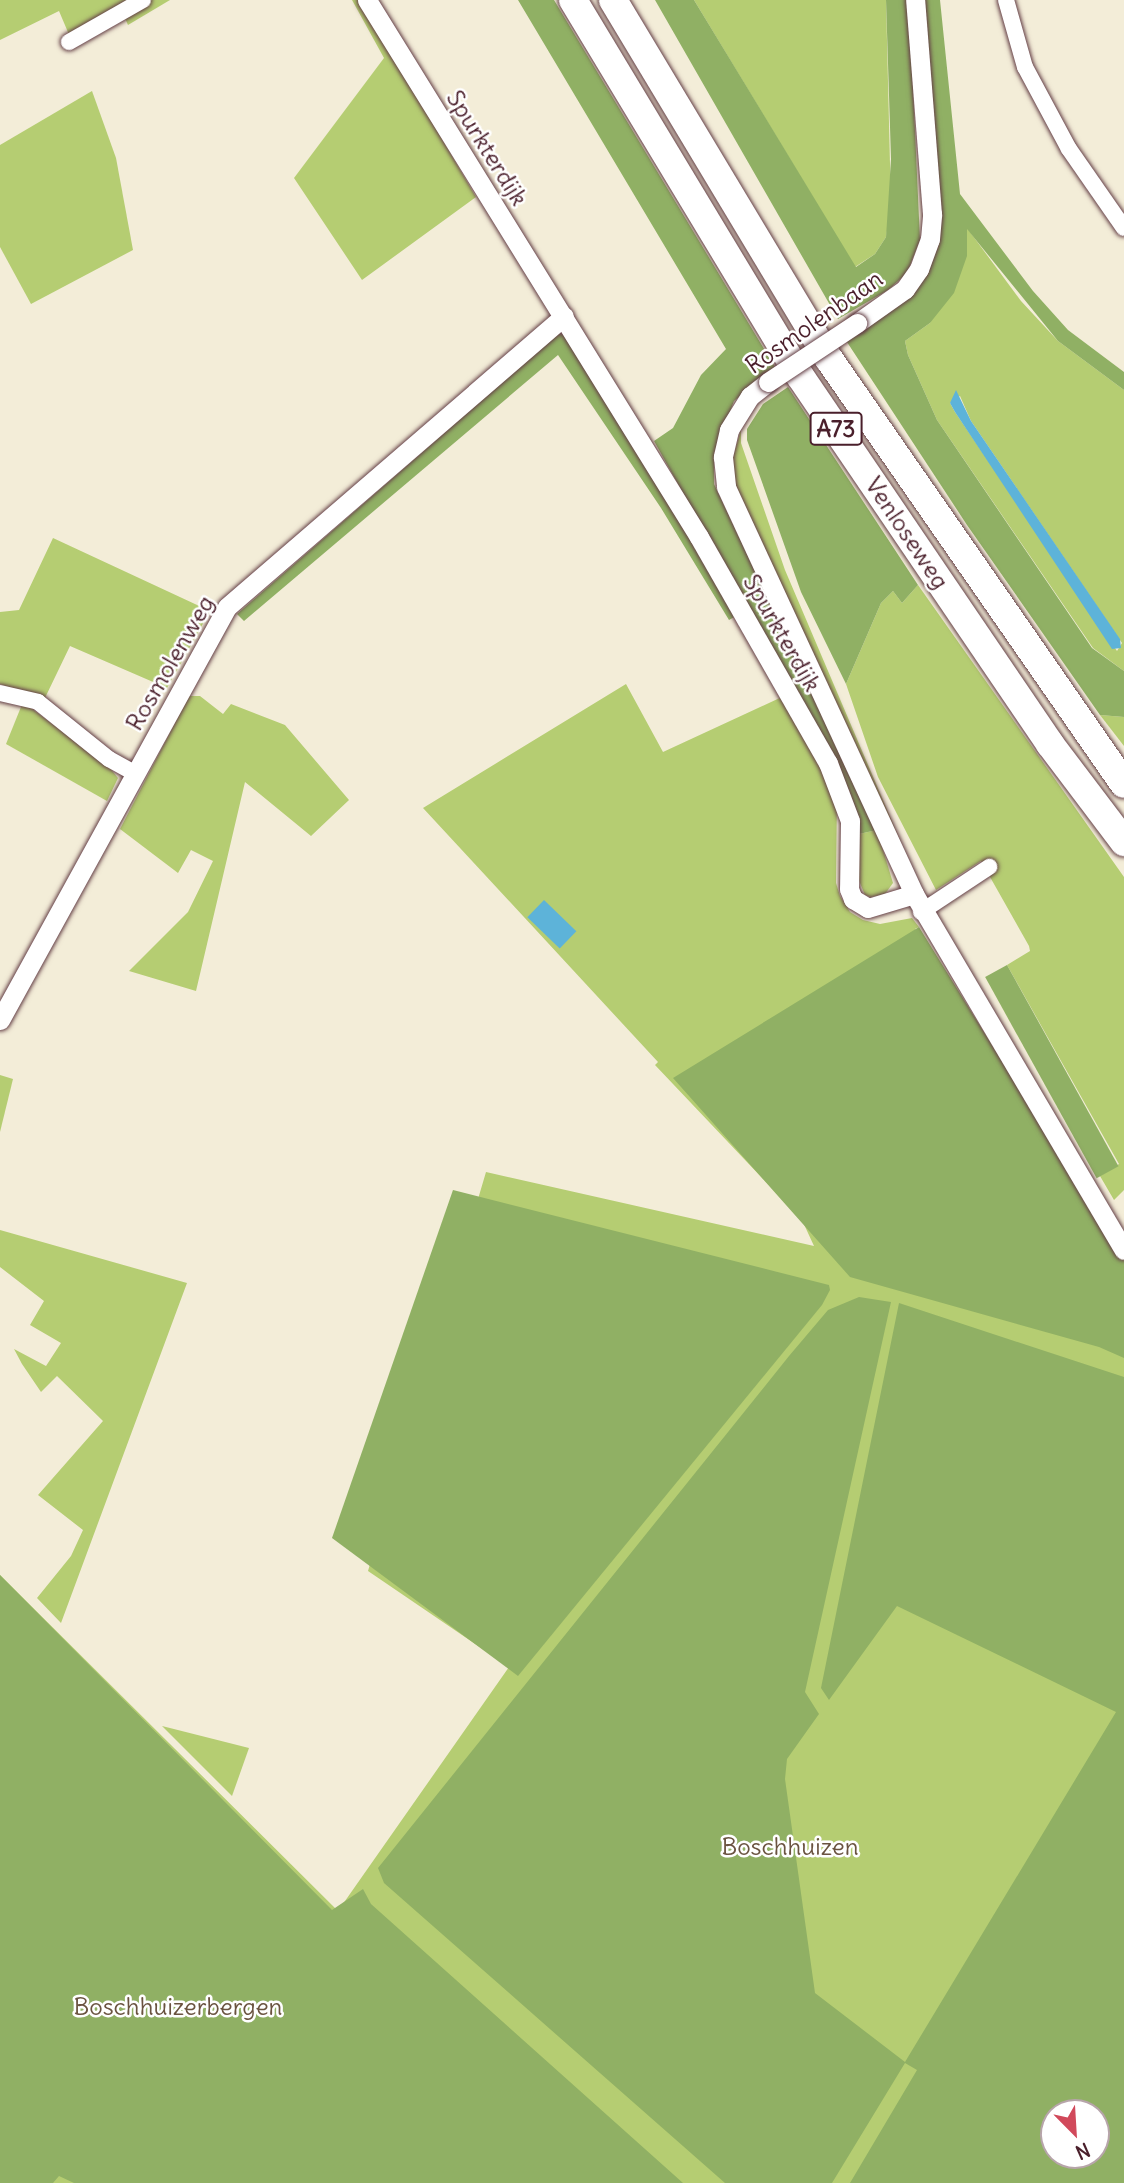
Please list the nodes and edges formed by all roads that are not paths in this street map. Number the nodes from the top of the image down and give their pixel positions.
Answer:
1 (143, 0) edge
2 (367, 0) edge
3 (573, 0) edge
4 (613, 0) edge
5 (915, 0) edge
6 (1006, 0) edge
7 (69, 42) dead end
8 (1124, 228) edge
9 (564, 316) junction
10 (0, 693) edge
11 (136, 774) junction
12 (1124, 784) edge
13 (1124, 842) edge
14 (989, 867) dead end
15 (917, 903) junction
16 (0, 1020) edge
17 (1124, 1250) edge

1 - 7 street
2 - 9 street, Spurkterdijk
3 - 13 highway, Venloseweg / A73
4 - 12 highway, Venloseweg / A73
5 - 15 street, Rosmolenbaan, bridge
6 - 8 street
9 - 11 street, Rosmolenweg
9 - 15 street, Spurkterdijk
10 - 11 street
11 - 16 street, Rosmolenweg
14 - 15 street
15 - 17 street

